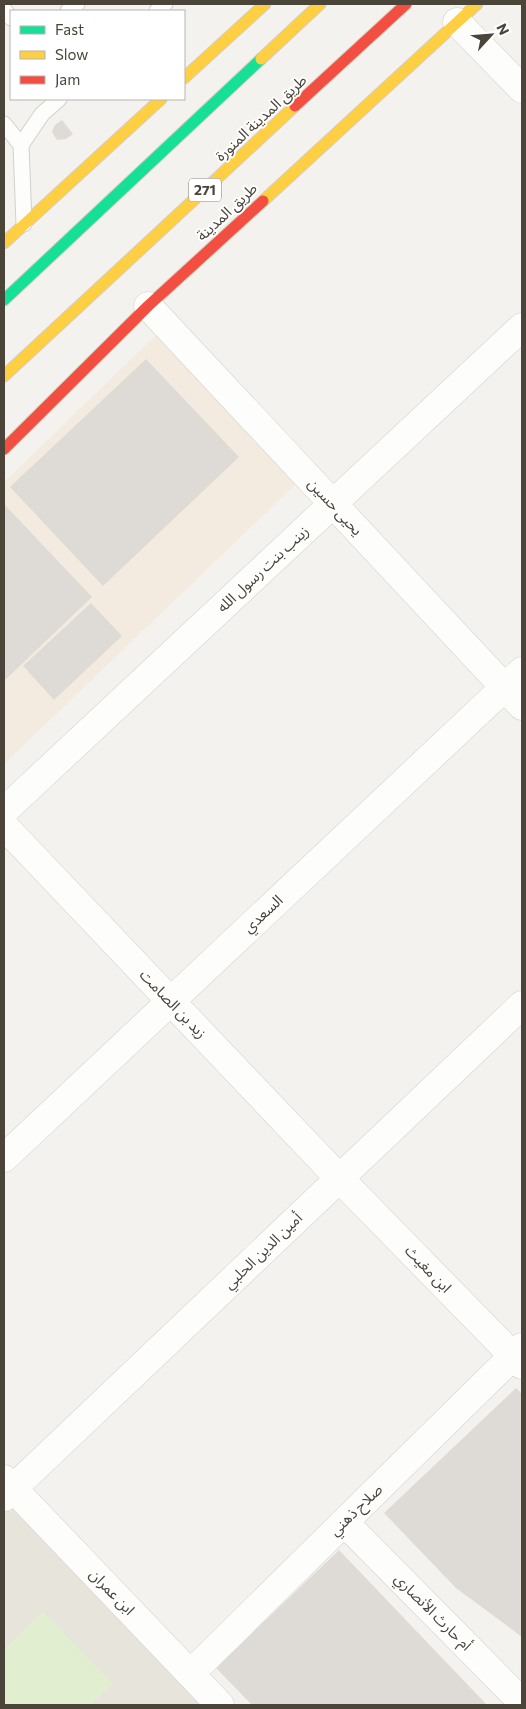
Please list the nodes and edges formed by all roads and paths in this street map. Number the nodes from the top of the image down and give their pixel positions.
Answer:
1 (265, 4) edge
2 (320, 4) edge
3 (406, 4) edge
4 (477, 4) edge
5 (459, 13) edge
6 (411, 63) junction
7 (185, 77) edge
8 (522, 89) edge
9 (40, 100) edge
10 (58, 100) edge
11 (160, 100) edge
12 (42, 114) junction
13 (4, 124) edge
14 (22, 145) junction
15 (24, 224) junction
16 (4, 243) edge
17 (4, 300) edge
18 (148, 306) junction
19 (522, 327) edge
20 (4, 376) edge
21 (4, 449) edge
22 (332, 504) junction
23 (516, 688) edge
24 (4, 811) edge
25 (4, 826) edge
26 (170, 1001) junction
27 (522, 1005) edge
28 (4, 1158) edge
29 (341, 1180) junction
30 (519, 1356) edge
31 (7, 1488) edge
32 (344, 1522) junction
33 (190, 1674) junction
34 (522, 1702) edge
35 (220, 1705) edge

1 - 7 main road
2 - 17 main road
3 - 20 main road, طريق المدينة المنورة / 271
4 - 5 main road, طريق المدينة
5 - 6 main road, طريق المدينة
5 - 6 main road
5 - 8 street
6 - 18 main road, طريق المدينة
9 - 12 lane
10 - 12 lane
11 - 15 main road
12 - 14 lane
13 - 14 lane
14 - 15 lane
15 - 16 main road
18 - 21 main road, طريق المدينة
18 - 22 street, يحيى حسين
19 - 22 street, زينب بنت رسول الله
22 - 23 street, يحيى حسين
22 - 24 street, زينب بنت رسول الله
23 - 26 street, السعدي
25 - 26 street, زيد بن الصامت
26 - 28 street, السعدي
26 - 29 street, زيد بن الصامت
27 - 29 street, أمين الدين الحلبي
29 - 30 street, ابن مغيث
29 - 31 street, أمين الدين الحلبي
30 - 32 street, صلاح ذهني
31 - 33 street, ابن عمران
32 - 33 street, صلاح ذهني
32 - 34 street, أم حارث الأنصاري
33 - 35 street, ابن عمران

